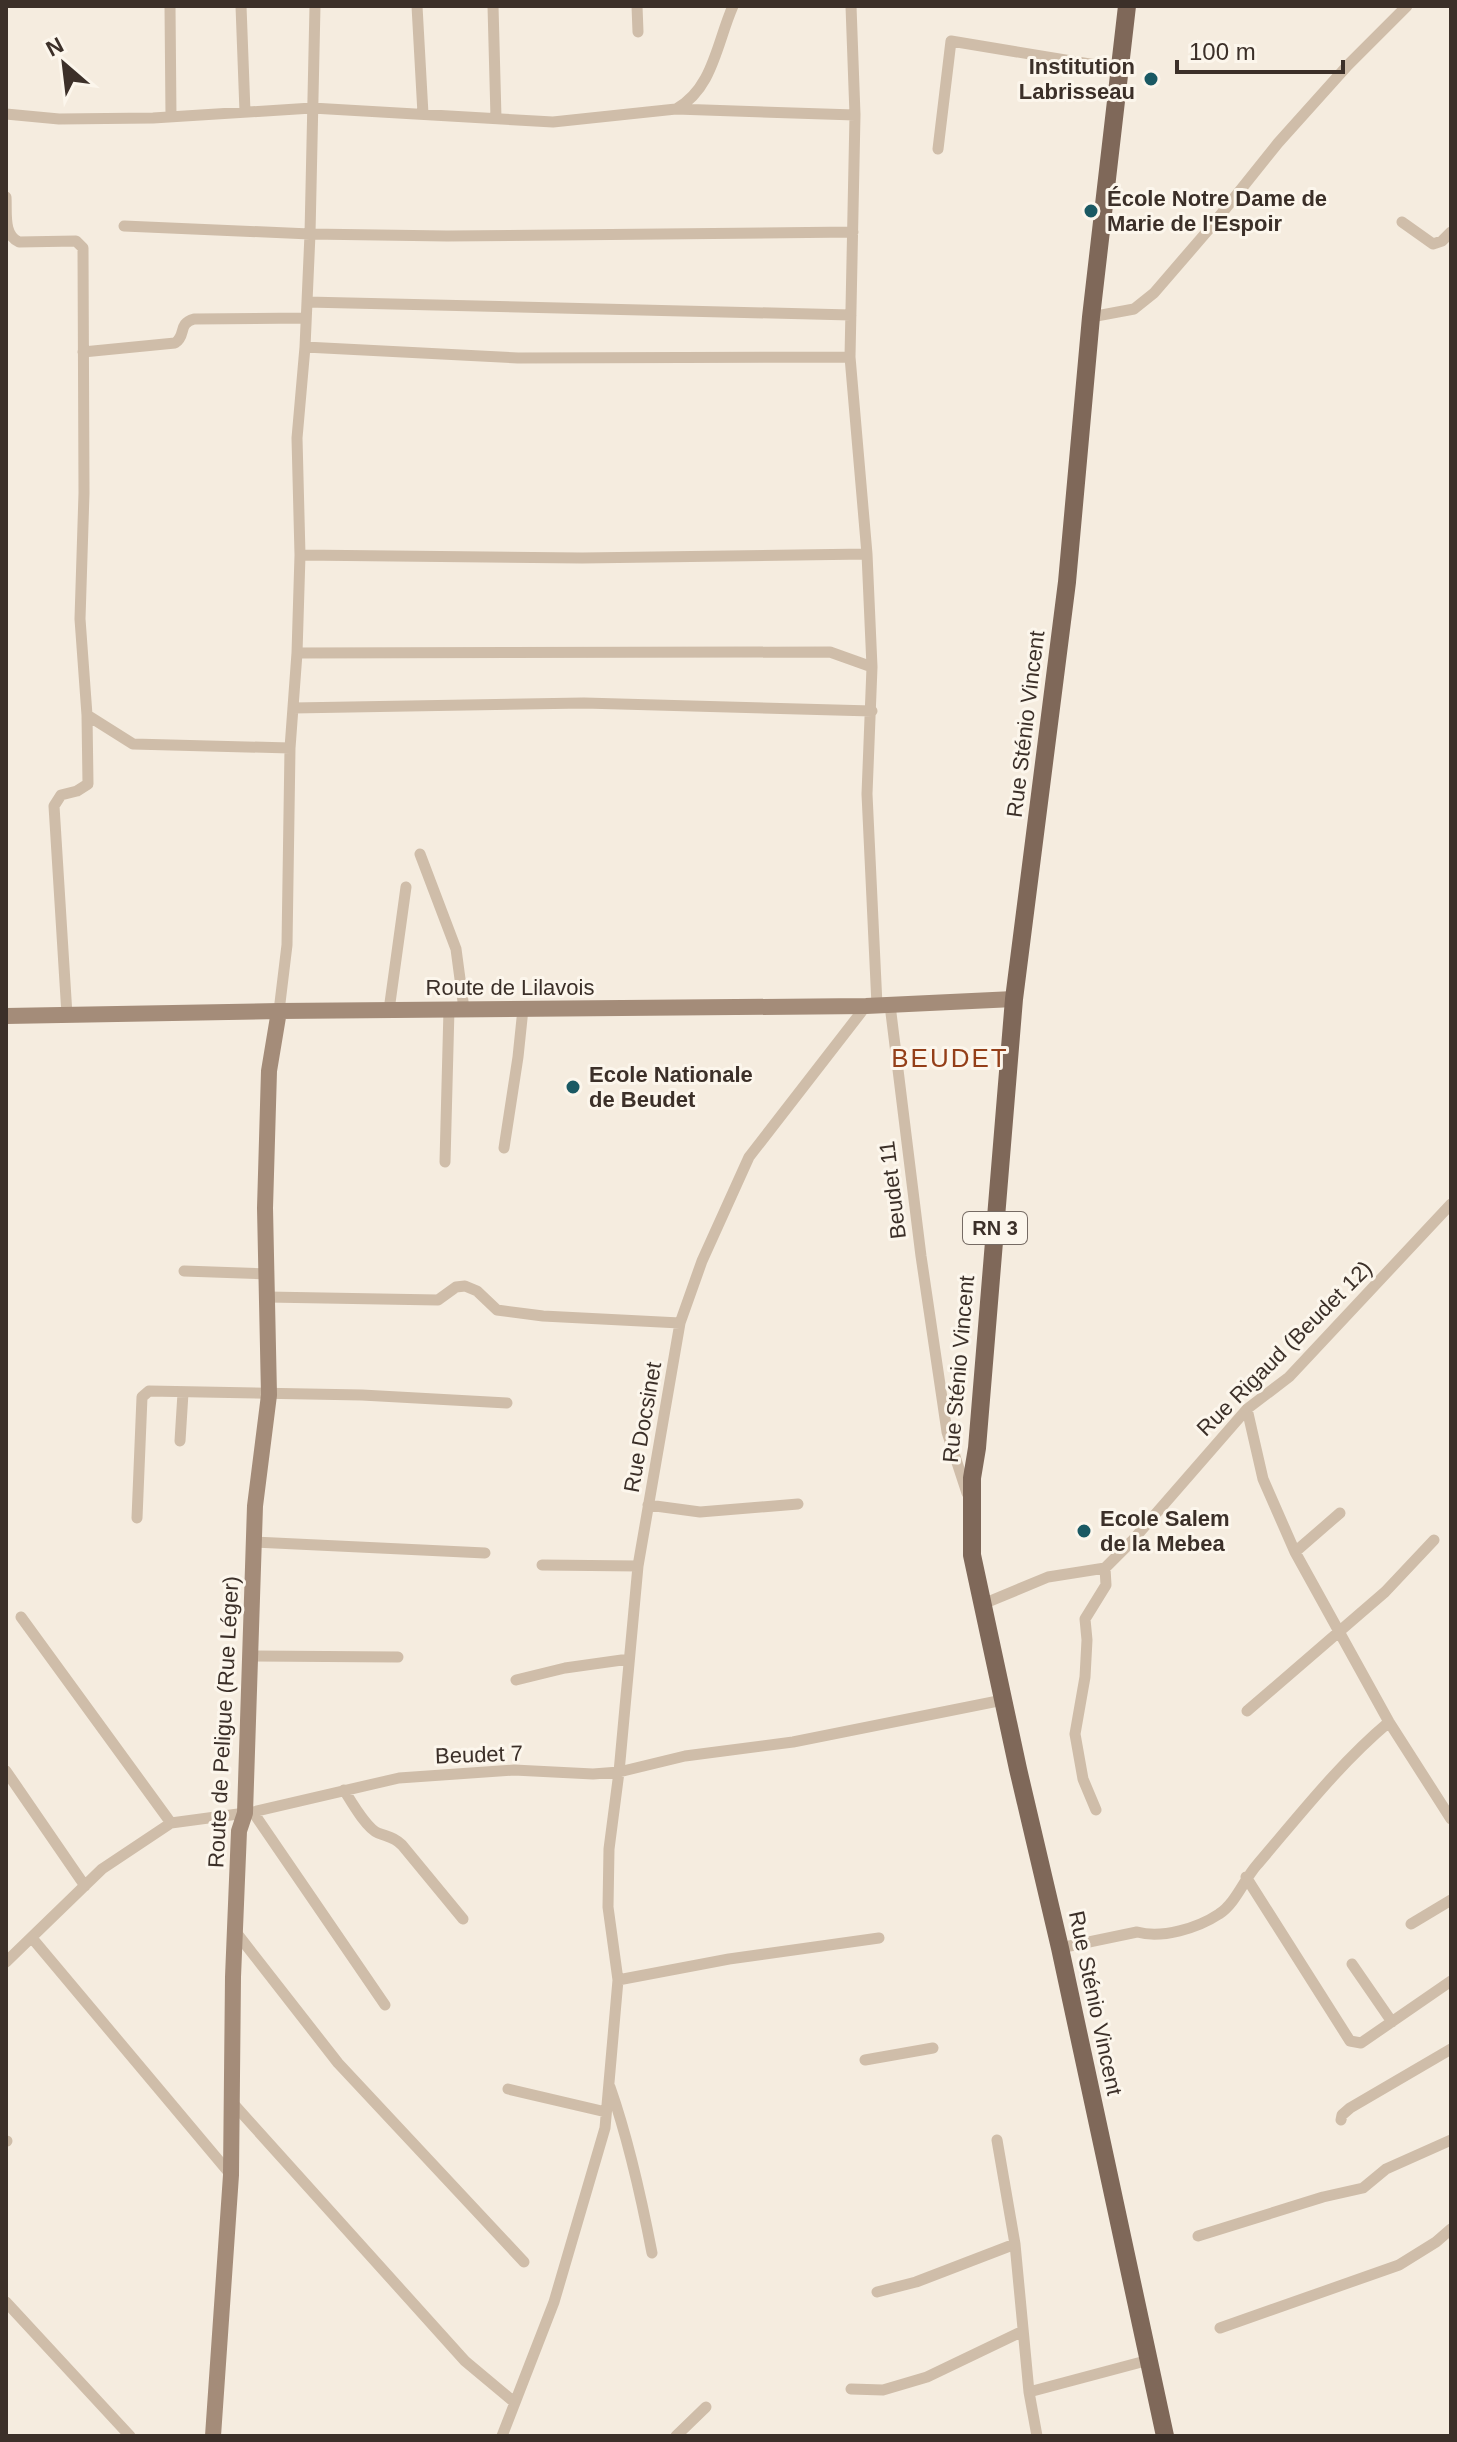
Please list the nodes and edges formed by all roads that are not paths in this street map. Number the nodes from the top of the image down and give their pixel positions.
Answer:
1 (170, 6) edge
2 (241, 6) edge
3 (315, 6) edge
4 (417, 6) edge
5 (493, 6) edge
6 (637, 6) edge
7 (733, 6) edge
8 (851, 6) edge
9 (1127, 6) edge
10 (1407, 6) edge
11 (638, 32) dead end
12 (1120, 69) junction
13 (312, 108) junction
14 (676, 109) junction
15 (245, 112) junction
16 (6, 114) edge
17 (423, 114) junction
18 (855, 115) junction
19 (171, 117) junction
20 (496, 118) junction
21 (938, 149) dead end
22 (6, 197) edge
23 (1402, 222) dead end
24 (124, 226) dead end
25 (853, 232) junction
26 (1451, 232) edge
27 (310, 234) junction
28 (307, 302) junction
29 (851, 315) junction
30 (1091, 317) junction
31 (306, 318) junction
32 (305, 347) junction
33 (83, 352) junction
34 (850, 357) junction
35 (867, 554) junction
36 (300, 555) junction
37 (297, 653) junction
38 (872, 667) junction
39 (293, 708) junction
40 (872, 711) junction
41 (87, 715) junction
42 (290, 748) junction
43 (420, 854) dead end
44 (406, 887) dead end
45 (1014, 999) junction
46 (878, 1005) junction
47 (456, 1009) junction
48 (523, 1009) junction
49 (389, 1010) junction
50 (279, 1011) junction
51 (67, 1015) junction
52 (6, 1016) edge
53 (504, 1148) dead end
54 (445, 1162) dead end
55 (1451, 1204) edge
56 (184, 1271) dead end
57 (267, 1274) junction
58 (267, 1297) junction
59 (680, 1323) junction
60 (183, 1393) junction
61 (269, 1395) junction
62 (507, 1403) dead end
63 (1247, 1409) junction
64 (180, 1441) dead end
65 (798, 1504) dead end
66 (648, 1505) junction
67 (972, 1510) junction
68 (1340, 1513) dead end
69 (137, 1518) dead end
70 (1434, 1540) dead end
71 (254, 1542) junction
72 (1295, 1552) junction
73 (485, 1553) dead end
74 (542, 1565) dead end
75 (638, 1566) junction
76 (1105, 1568) junction
77 (983, 1604) junction
78 (21, 1617) dead end
79 (1339, 1632) junction
80 (251, 1656) junction
81 (398, 1657) dead end
82 (629, 1659) junction
83 (516, 1680) dead end
84 (1003, 1700) junction
85 (1247, 1711) dead end
86 (1389, 1722) junction
87 (6, 1771) edge
88 (619, 1772) junction
89 (344, 1790) junction
90 (1096, 1810) dead end
91 (249, 1812) junction
92 (1451, 1819) edge
93 (171, 1823) junction
94 (1246, 1877) junction
95 (85, 1886) junction
96 (1451, 1900) edge
97 (463, 1919) dead end
98 (1411, 1924) dead end
99 (235, 1930) junction
100 (32, 1938) junction
101 (879, 1938) dead end
102 (1060, 1948) junction
103 (6, 1962) edge
104 (1352, 1964) dead end
105 (618, 1980) junction
106 (1451, 1981) edge
107 (385, 2005) dead end
108 (1392, 2022) junction
109 (933, 2048) dead end
110 (1451, 2049) edge
111 (865, 2060) dead end
112 (608, 2082) junction
113 (508, 2089) dead end
114 (230, 2100) junction
115 (606, 2112) junction
116 (1341, 2120) dead end
117 (997, 2140) dead end
118 (1451, 2140) edge
119 (231, 2175) junction
120 (1451, 2229) edge
121 (1198, 2236) dead end
122 (1015, 2244) junction
123 (652, 2253) dead end
124 (524, 2262) dead end
125 (877, 2292) dead end
126 (6, 2302) edge
127 (1220, 2328) dead end
128 (1023, 2331) junction
129 (1149, 2360) junction
130 (851, 2389) dead end
131 (1029, 2392) junction
132 (514, 2402) junction
133 (706, 2407) dead end
134 (130, 2436) edge
135 (213, 2436) edge
136 (502, 2436) edge
137 (676, 2436) edge
138 (1037, 2436) edge
139 (1165, 2436) edge

1 - 19 street
2 - 15 street
3 - 13 street
4 - 17 street
5 - 20 street
6 - 11 street
7 - 14 street
8 - 18 street, Beudet 11
9 - 12 main road, Rue Sténio Vincent / RN 3
10 - 30 street
12 - 21 street
12 - 30 main road, Rue Sténio Vincent / RN 3
13 - 15 street
13 - 17 street
13 - 27 street
14 - 18 street
14 - 20 street
15 - 19 street
16 - 19 street
17 - 20 street
18 - 25 street, Beudet 11
22 - 33 street
23 - 26 street
24 - 27 street
25 - 27 street
25 - 29 street, Beudet 11
27 - 28 street
28 - 29 street
28 - 31 street
29 - 34 street, Beudet 11
30 - 45 main road, Rue Sténio Vincent / RN 3
31 - 32 street
31 - 33 street
32 - 34 street
32 - 36 street
33 - 41 street
34 - 35 street, Beudet 11
35 - 36 street
35 - 38 street, Beudet 11
36 - 37 street
37 - 38 street
37 - 39 street
38 - 40 street, Beudet 11
39 - 40 street
39 - 42 street
40 - 46 street, Beudet 11
41 - 42 street
41 - 51 street
42 - 50 street
43 - 47 street
44 - 49 street
45 - 46 street, Route de Lilavois
45 - 67 main road, Rue Sténio Vincent / RN 3
46 - 48 street, Route de Lilavois
46 - 59 street, Rue Docsinet
46 - 67 street, Beudet 11
47 - 48 street, Route de Lilavois
47 - 49 street, Route de Lilavois
47 - 54 street
48 - 53 street
49 - 50 street, Route de Lilavois
50 - 51 street, Route de Lilavois
50 - 57 street, Route de Peligue (Rue Léger)
51 - 52 street, Route de Lilavois
55 - 63 street, Rue Rigaud (Beudet 12)
56 - 57 street
57 - 58 street, Route de Peligue (Rue Léger)
58 - 59 street
58 - 61 street, Route de Peligue (Rue Léger)
59 - 66 street, Rue Docsinet
60 - 61 street
60 - 64 street
60 - 69 street
61 - 62 street
61 - 71 street, Route de Peligue (Rue Léger)
63 - 72 street
63 - 76 street, Rue Rigaud (Beudet 12)
65 - 66 street
66 - 75 street, Rue Docsinet
67 - 77 main road, Rue Sténio Vincent / RN 3
68 - 72 street
70 - 79 street
71 - 73 street
71 - 80 street, Route de Peligue (Rue Léger)
72 - 79 street
74 - 75 street
75 - 82 street, Rue Docsinet
76 - 77 street
76 - 90 street
77 - 84 main road, Rue Sténio Vincent / RN 3
78 - 93 street
79 - 85 street
79 - 86 street
80 - 81 street
80 - 91 street, Route de Peligue (Rue Léger)
82 - 83 street
82 - 88 street, Rue Docsinet
84 - 88 street, Beudet 7
84 - 102 main road, Rue Sténio Vincent / RN 3
86 - 92 street
86 - 94 street
87 - 95 street
88 - 89 street, Beudet 7
88 - 105 street, Rue Docsinet
89 - 91 street, Beudet 7
89 - 97 street
91 - 93 street, Beudet 7
91 - 99 street, Route de Peligue (Rue Léger)
91 - 107 street
93 - 95 street, Beudet 7
94 - 102 street
94 - 108 street
95 - 100 street, Beudet 7
96 - 98 street
99 - 114 street, Route de Peligue (Rue Léger)
99 - 124 street
100 - 103 street, Beudet 7
100 - 119 street
101 - 105 street
102 - 129 main road, Rue Sténio Vincent / RN 3
104 - 108 street
105 - 112 street, Rue Docsinet
106 - 108 street
109 - 111 street
110 - 116 street
112 - 115 street, Rue Docsinet
112 - 123 street
113 - 115 street
114 - 119 street, Route de Peligue (Rue Léger)
114 - 132 street
115 - 132 street, Rue Docsinet
117 - 122 street
118 - 121 street
119 - 135 street, Route de Peligue (Rue Léger)
120 - 127 street
122 - 125 street
122 - 128 street
126 - 134 street
128 - 130 street
128 - 131 street
129 - 131 street
129 - 139 main road, Rue Sténio Vincent / RN 3
131 - 138 street
132 - 136 street, Rue Docsinet
133 - 137 street

